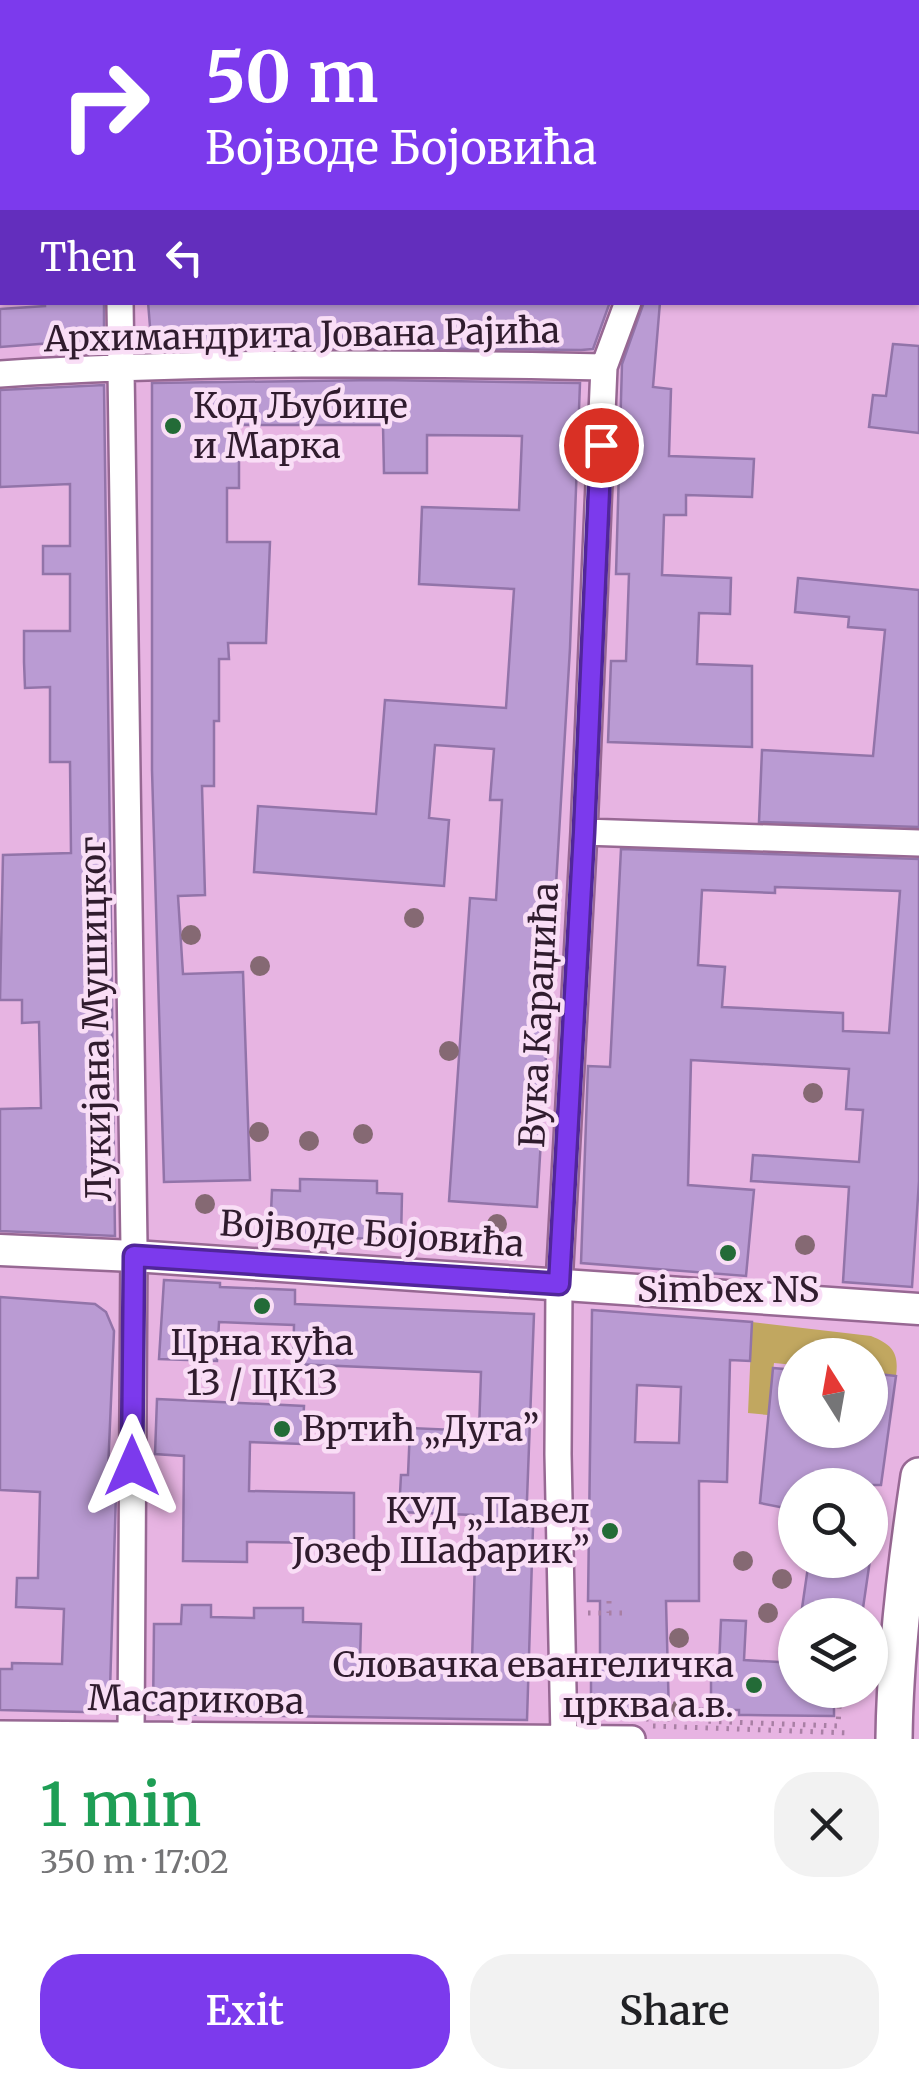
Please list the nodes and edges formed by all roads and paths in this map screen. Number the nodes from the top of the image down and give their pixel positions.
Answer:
1 (120, 305) edge
2 (627, 305) edge
3 (123, 366) junction
4 (604, 368) junction
5 (0, 374) edge
6 (584, 832) junction
7 (919, 843) edge
8 (0, 1250) edge
9 (134, 1256) junction
10 (559, 1284) junction
11 (919, 1309) edge
12 (919, 1476) edge
13 (609, 1601) dead end
14 (580, 1613) dead end
15 (610, 1613) junction
16 (622, 1613) dead end
17 (838, 1708) edge
18 (635, 1728) edge
19 (850, 1733) dead end
20 (0, 1734) edge
21 (131, 1734) junction
22 (564, 1737) edge
23 (359, 1738) edge
24 (894, 1739) edge

1 - 3 street, Лукијана Мушицког
2 - 4 street, Вука Караџића
3 - 4 street, Архимандрита Јована Рајића
3 - 5 street, Архимандрита Јована Рајића
3 - 9 street, Лукијана Мушицког
4 - 6 street, Вука Караџића
6 - 7 street
6 - 10 street, Вука Караџића
8 - 9 street, Војводе Бојовића
9 - 10 street, Војводе Бојовића
9 - 21 street, Лукијана Мушицког
10 - 11 street, Војводе Бојовића
10 - 22 street, Вука Караџића
12 - 24 main road
13 - 15 path
14 - 15 path
15 - 16 path
17 - 18 path
18 - 19 path
18 - 22 street, Масарикова
20 - 21 street, Масарикова
21 - 23 street, Масарикова
22 - 23 street, Масарикова

